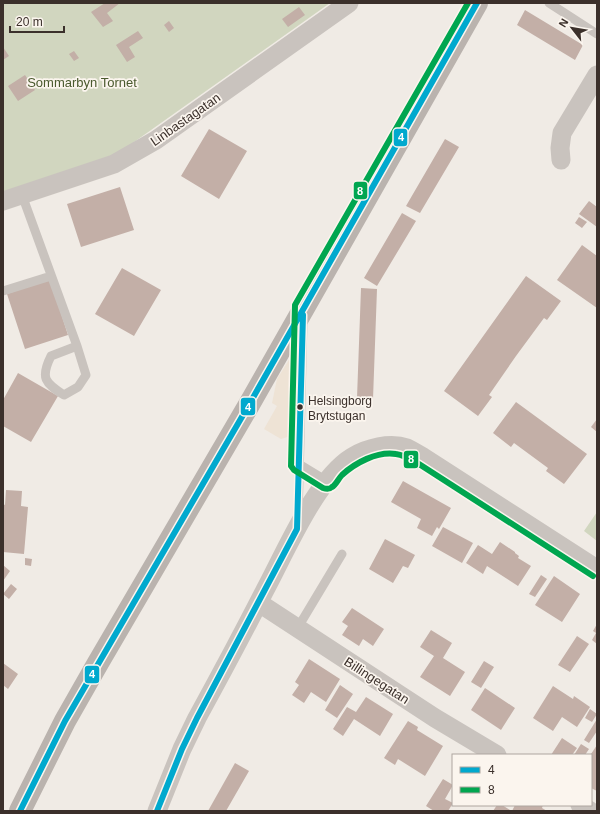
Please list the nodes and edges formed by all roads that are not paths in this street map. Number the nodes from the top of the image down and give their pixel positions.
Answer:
1 (349, 3) edge
2 (477, 3) edge
3 (549, 3) edge
4 (597, 34) edge
5 (597, 75) edge
6 (561, 160) dead end
7 (22, 195) junction
8 (3, 201) edge
9 (51, 276) junction
10 (3, 291) edge
11 (303, 308) junction
12 (77, 346) junction
13 (299, 464) junction
14 (326, 481) junction
15 (297, 529) junction
16 (342, 554) dead end
17 (597, 569) edge
18 (258, 603) junction
19 (297, 629) junction
20 (495, 754) edge
21 (20, 811) edge
22 (157, 811) edge

1 - 7 street, Linbastagatan
2 - 11 street
3 - 4 lane
5 - 6 street
7 - 8 street, Linbastagatan
7 - 9 lane
9 - 10 lane
9 - 12 lane
11 - 13 lane
11 - 21 street
12 - 12 lane
13 - 14 lane
13 - 15 lane
14 - 15 street
14 - 17 street
15 - 18 street
16 - 19 lane
18 - 19 street, Billingegatan
18 - 22 street
19 - 20 street, Billingegatan

